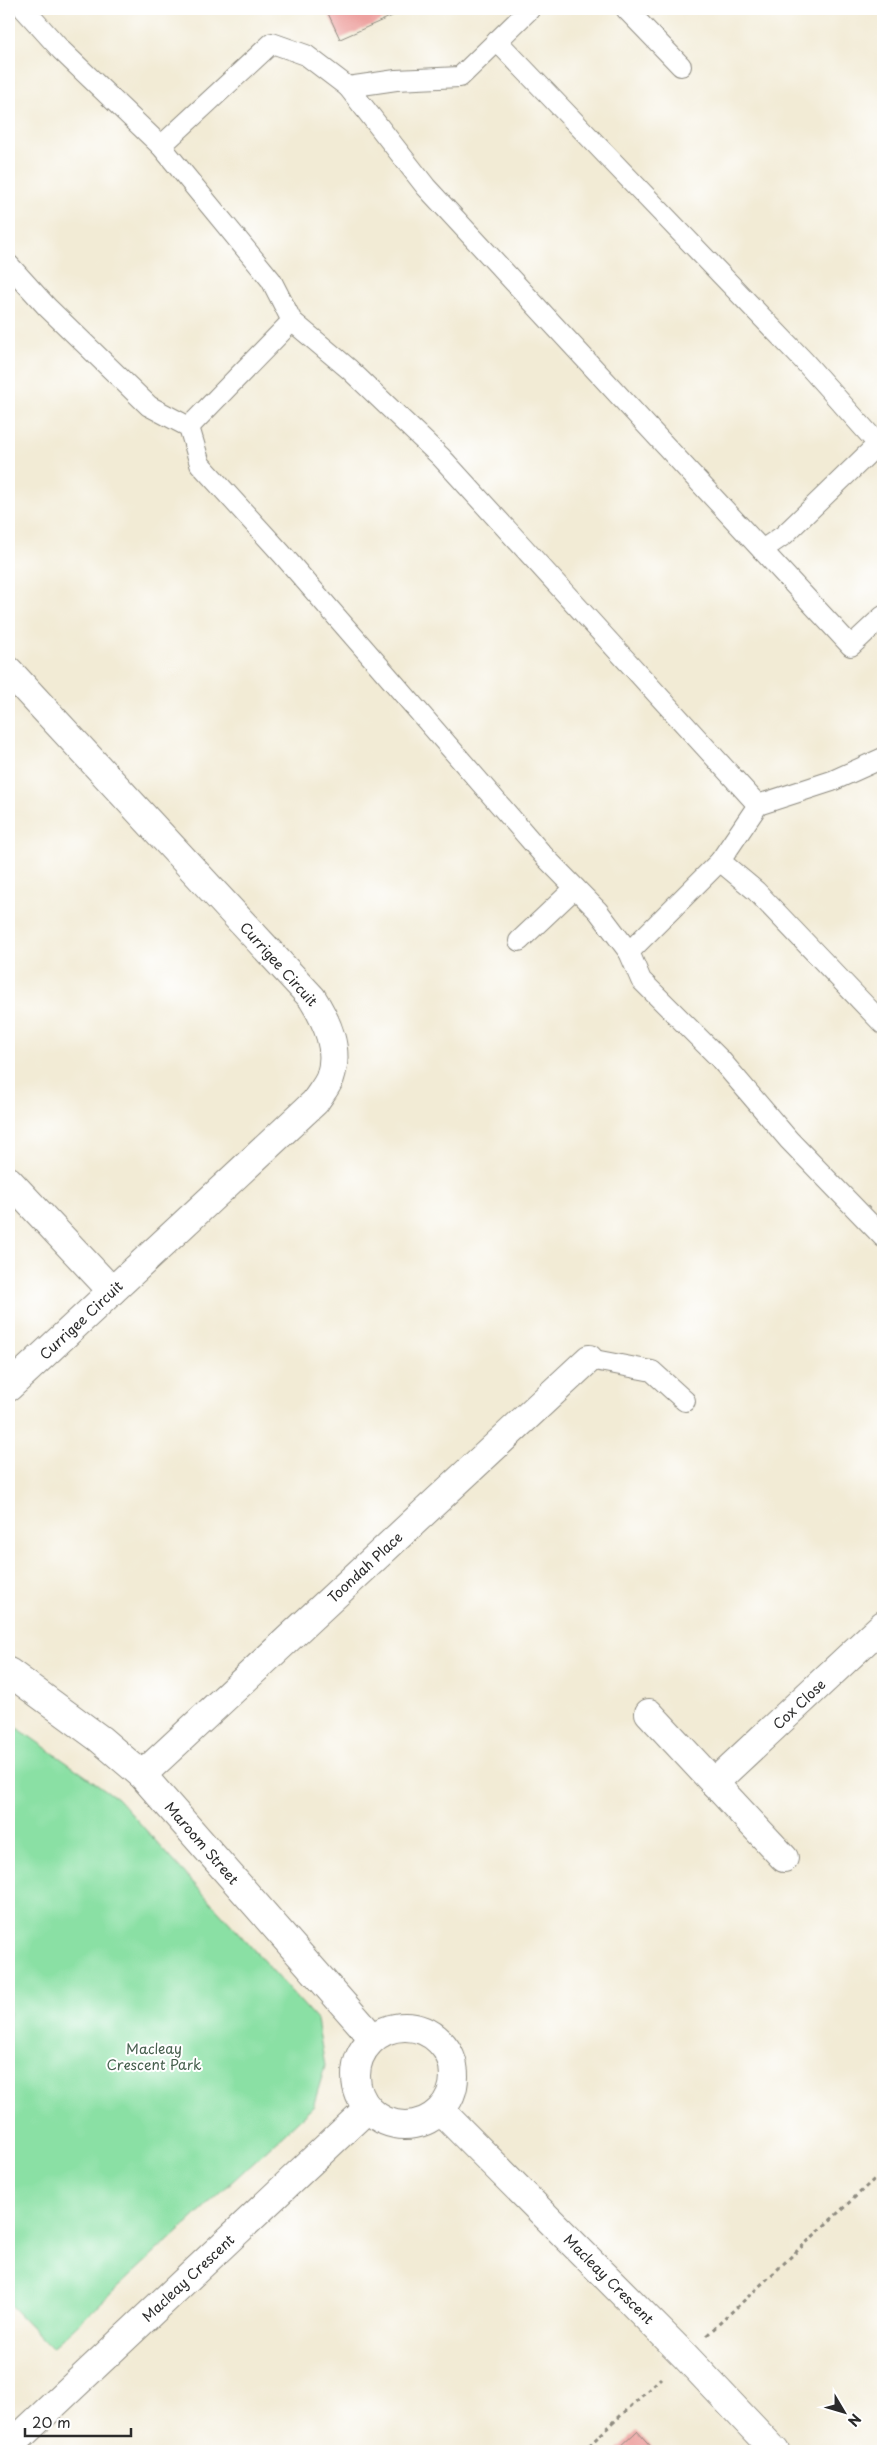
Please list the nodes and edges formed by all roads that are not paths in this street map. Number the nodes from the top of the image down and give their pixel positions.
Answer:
1 (24, 9) edge
2 (530, 9) edge
3 (626, 9) edge
4 (497, 40) junction
5 (681, 66) dead end
6 (348, 86) junction
7 (161, 146) junction
8 (9, 265) edge
9 (292, 321) junction
10 (189, 427) junction
11 (762, 550) junction
12 (883, 616) edge
13 (9, 671) edge
14 (883, 758) edge
15 (758, 805) junction
16 (720, 861) junction
17 (575, 888) junction
18 (519, 942) dead end
19 (628, 952) junction
20 (883, 1024) edge
21 (9, 1181) edge
22 (883, 1237) edge
23 (112, 1291) junction
24 (589, 1359) joint
25 (9, 1387) edge
26 (686, 1401) dead end
27 (883, 1625) edge
28 (9, 1672) edge
29 (649, 1713) dead end
30 (142, 1775) junction
31 (714, 1783) junction
32 (784, 1858) dead end
33 (373, 2038) junction
34 (367, 2109) junction
35 (441, 2111) junction
36 (9, 2447) edge
37 (774, 2451) edge

1 - 7 lane
2 - 4 lane
3 - 5 lane
4 - 6 lane
4 - 11 lane
6 - 7 lane
6 - 11 lane
7 - 9 lane
8 - 10 lane
9 - 10 lane
9 - 15 lane
10 - 17 lane
11 - 12 lane
13 - 23 street, Currigee Circuit
14 - 15 lane
15 - 16 lane
16 - 19 lane
16 - 20 lane
17 - 18 lane
17 - 19 lane
19 - 22 lane
21 - 23 street
23 - 25 street, Currigee Circuit
24 - 26 lane
24 - 30 street, Toondah Place
27 - 31 street, Cox Close
28 - 30 street, Maroom Street
29 - 31 street
30 - 33 street, Maroom Street
31 - 32 street
33 - 34 street
33 - 35 street
34 - 35 street
34 - 36 street, Macleay Crescent
35 - 37 street, Macleay Crescent

